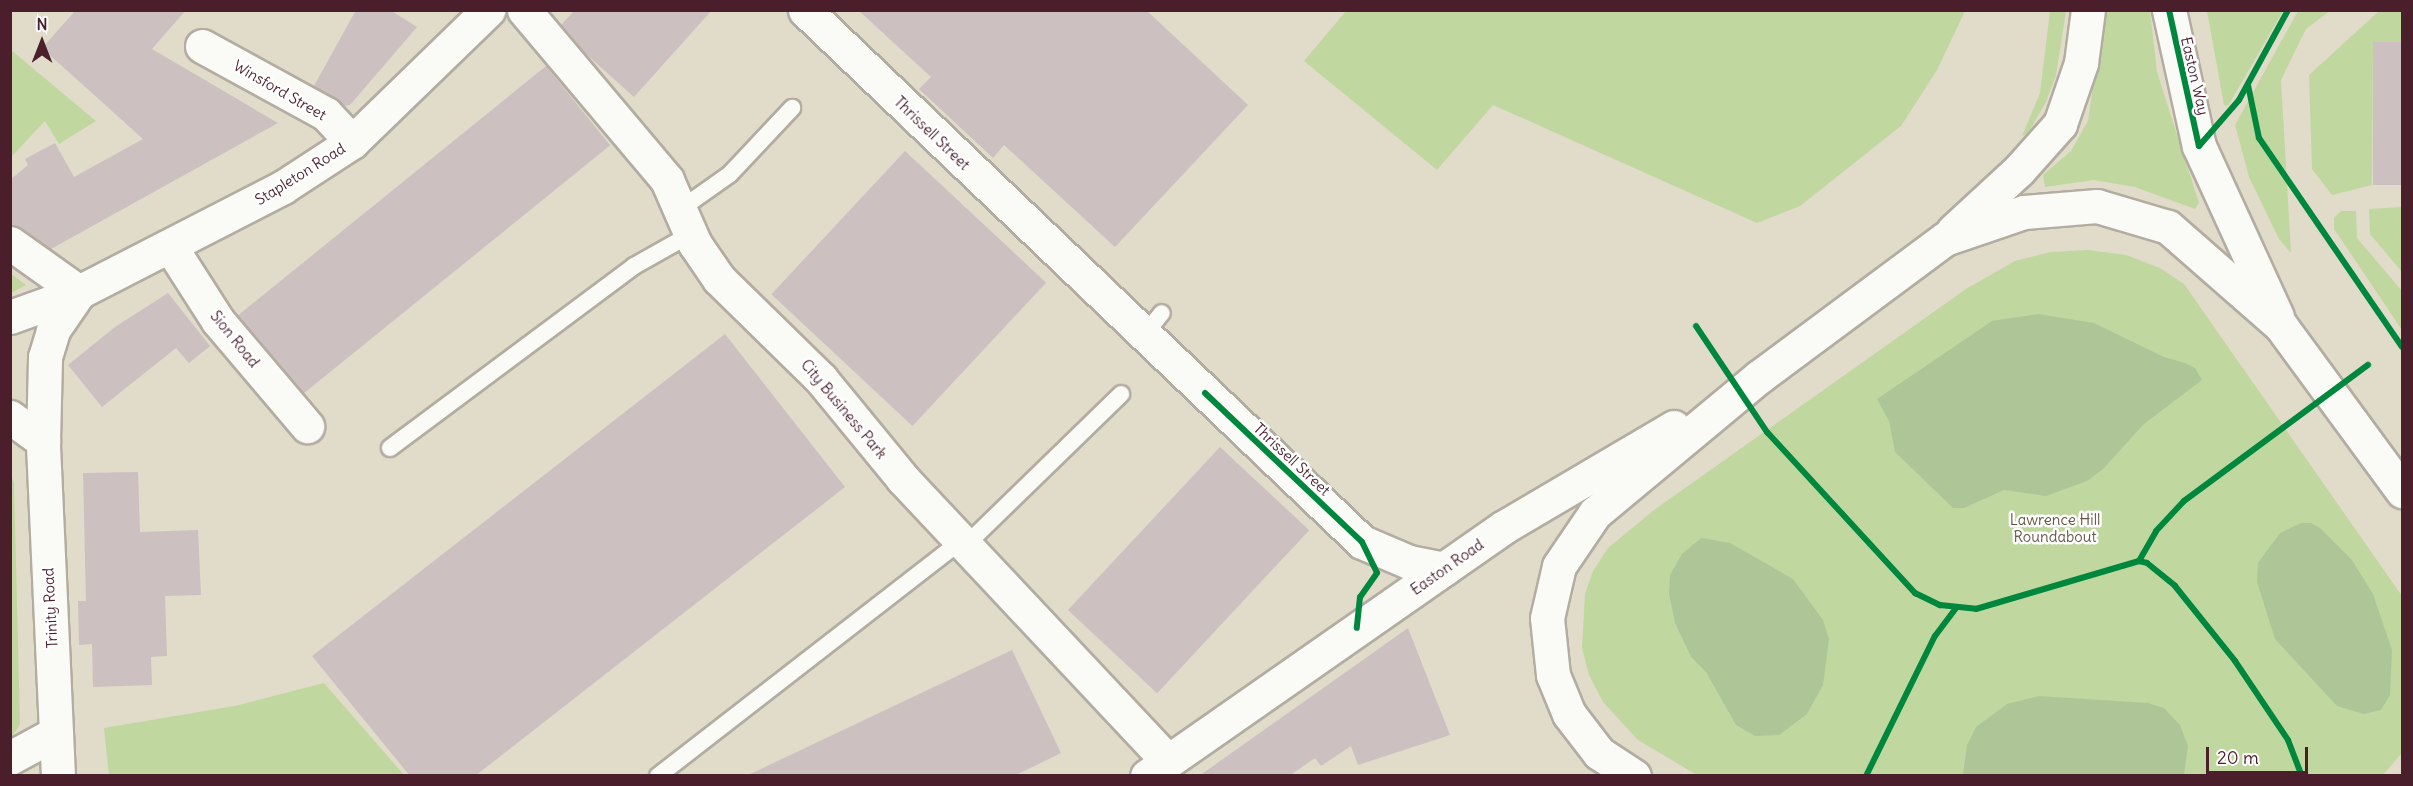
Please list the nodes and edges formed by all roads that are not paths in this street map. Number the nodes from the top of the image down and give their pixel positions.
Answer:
1 (488, 10) edge
2 (524, 10) edge
3 (805, 10) edge
4 (2088, 10) edge
5 (2169, 10) edge
6 (202, 46) dead end
7 (792, 108) dead end
8 (352, 142) junction
9 (686, 221) junction
10 (1945, 239) junction
11 (10, 243) edge
12 (170, 246) junction
13 (79, 292) junction
14 (10, 317) edge
15 (2281, 326) junction
16 (1759, 377) junction
17 (1121, 394) dead end
18 (10, 417) edge
19 (307, 426) dead end
20 (43, 441) junction
21 (390, 448) dead end
22 (2403, 491) edge
23 (965, 541) junction
24 (1444, 569) junction
25 (56, 733) junction
26 (10, 758) edge
27 (1158, 768) edge
28 (58, 776) edge
29 (658, 776) edge
30 (1634, 776) edge

1 - 8 main road, Stapleton Road
2 - 9 main road, City Business Park
3 - 24 main road, Thrissell Street
4 - 10 main road
5 - 15 main road, Easton Way
6 - 8 main road, Winsford Street
7 - 9 lane
8 - 12 main road, Stapleton Road
9 - 21 lane
9 - 23 main road, City Business Park
10 - 15 main road
10 - 16 main road
11 - 13 main road
12 - 13 main road, Stapleton Road
12 - 19 main road, Sion Road
13 - 14 main road, Stapleton Road
13 - 20 main road, Trinity Road
15 - 22 main road
16 - 24 main road, Easton Road
16 - 30 main road
17 - 23 lane
18 - 20 main road
20 - 25 main road, Trinity Road
23 - 27 main road, City Business Park
23 - 29 lane
24 - 27 main road, Easton Road
25 - 26 main road
25 - 28 main road, Trinity Road

